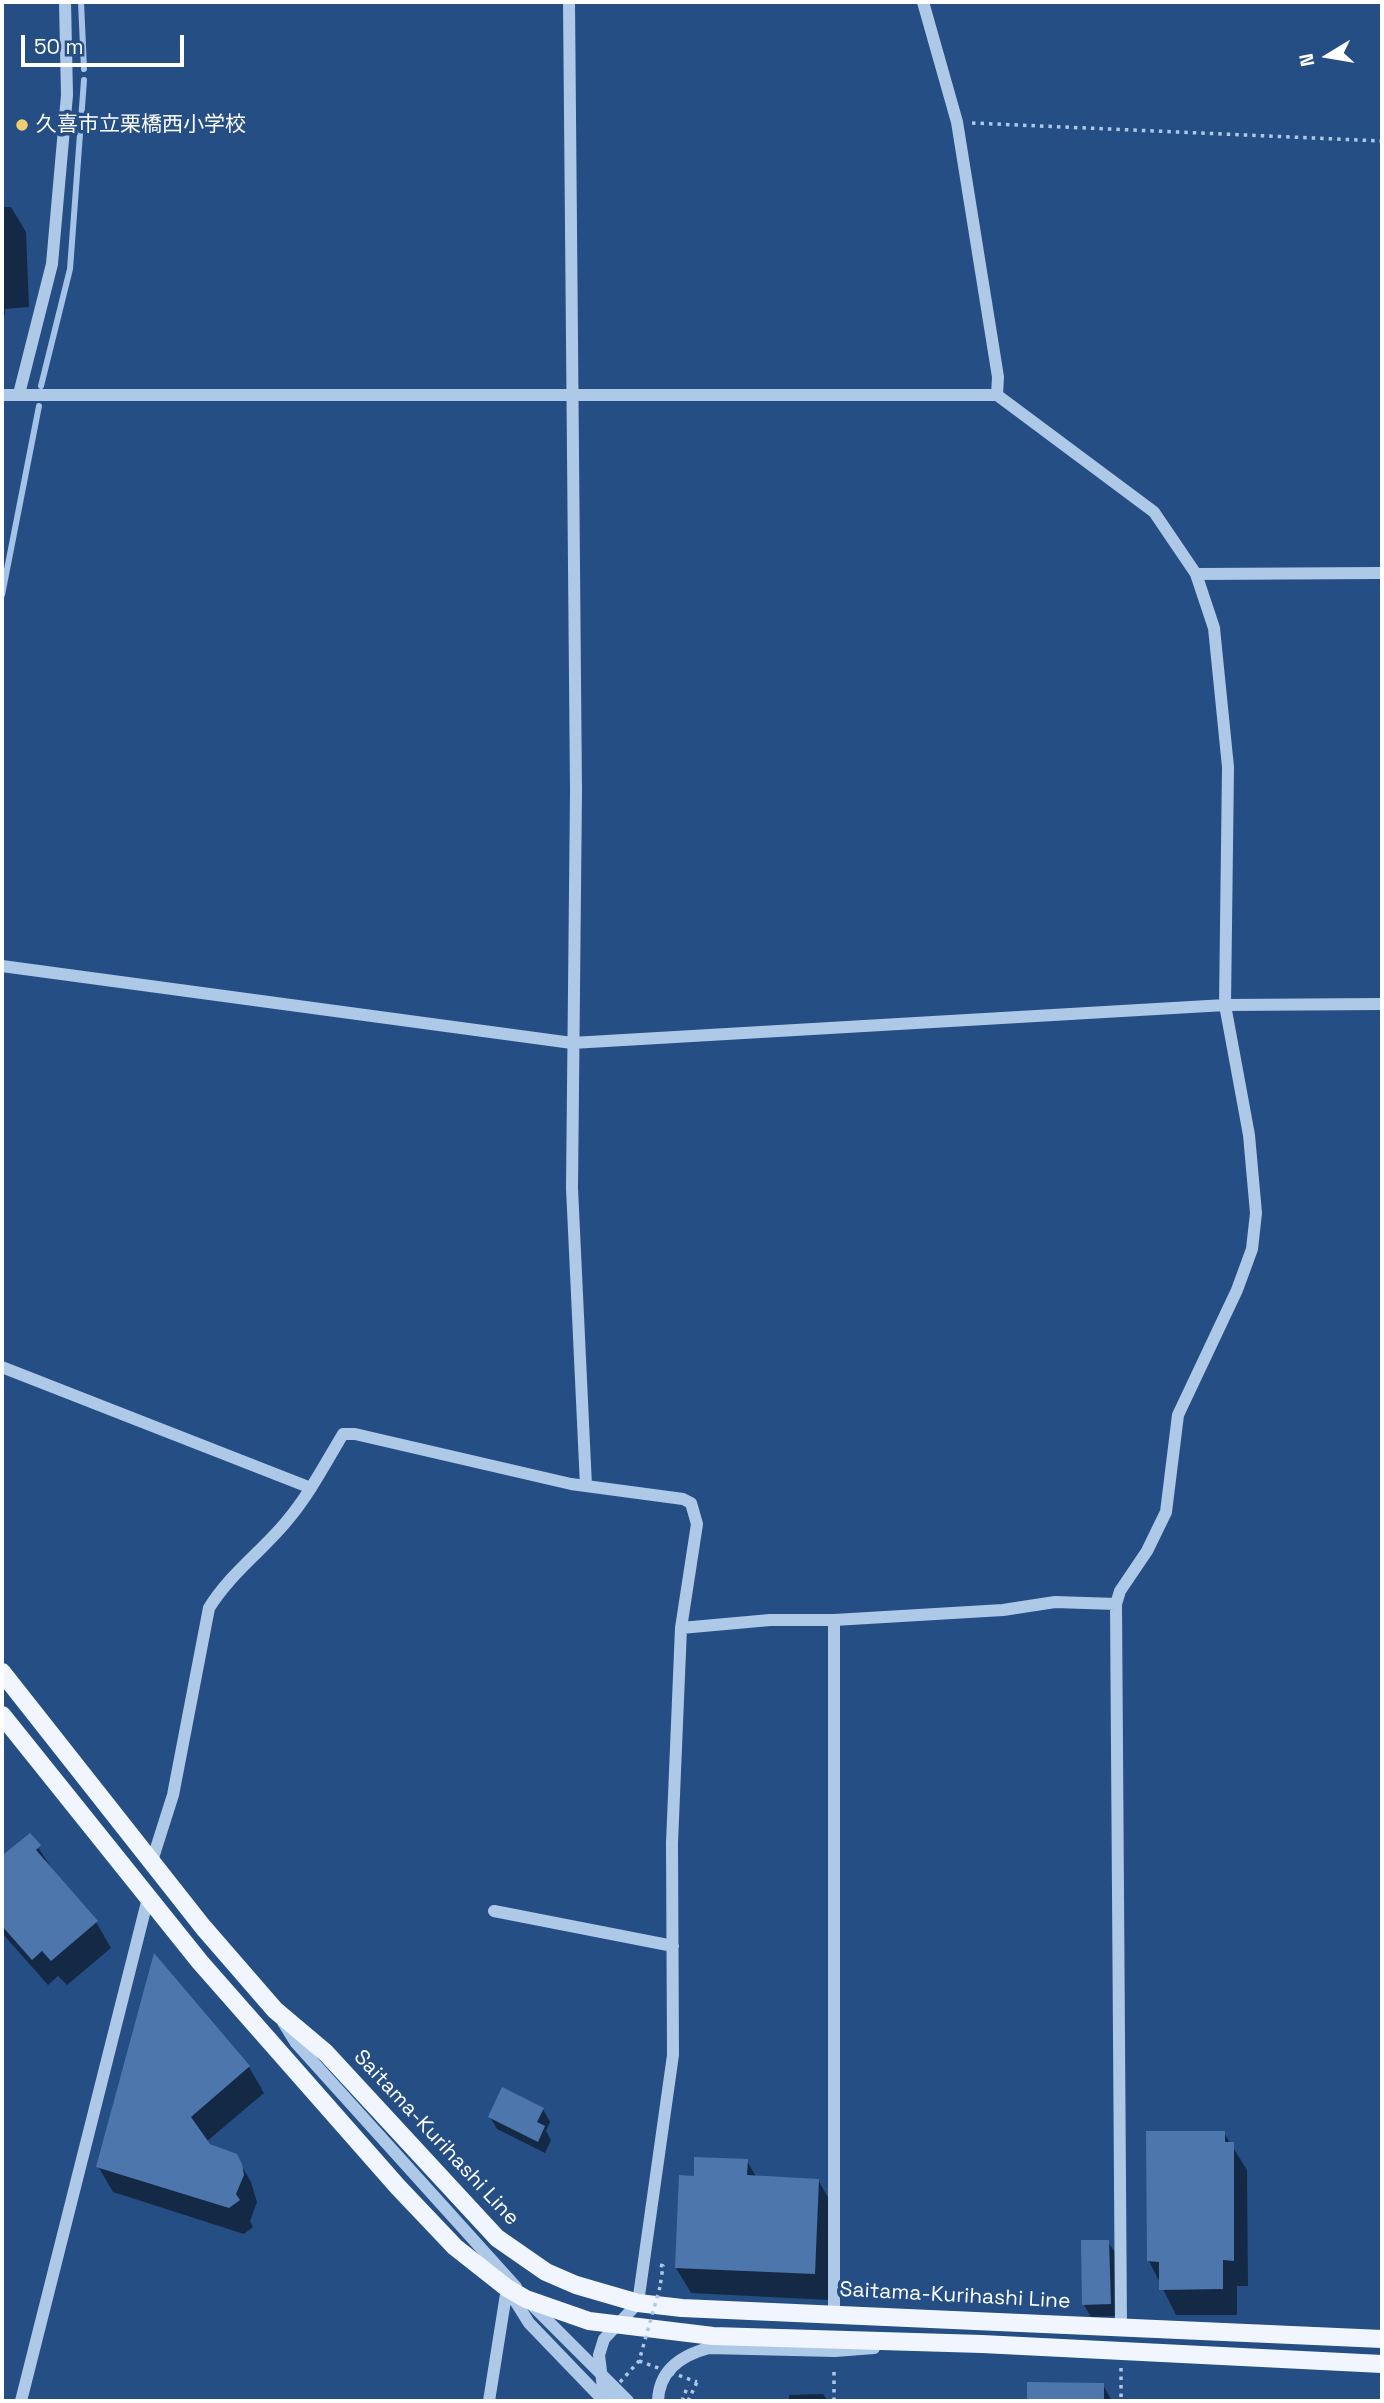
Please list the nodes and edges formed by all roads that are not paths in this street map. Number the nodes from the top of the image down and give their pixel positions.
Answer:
1 (65, 2) edge
2 (569, 2) edge
3 (923, 2) edge
4 (2, 394) edge
5 (19, 394) junction
6 (572, 395) junction
7 (997, 395) junction
8 (1382, 573) edge
9 (1196, 574) junction
10 (2, 966) edge
11 (1382, 1004) edge
12 (1225, 1005) junction
13 (572, 1043) junction
14 (2, 1367) edge
15 (586, 1486) junction
16 (311, 1488) junction
17 (1116, 1604) junction
18 (834, 1620) junction
19 (681, 1628) junction
20 (2, 1672) edge
21 (2, 1715) edge
22 (152, 1861) junction
23 (148, 1898) junction
24 (494, 1911) dead end
25 (673, 1946) junction
26 (275, 2010) junction
27 (506, 2288) junction
28 (526, 2299) junction
29 (638, 2303) junction
30 (834, 2313) junction
31 (615, 2326) junction
32 (1121, 2328) junction
33 (1382, 2339) edge
34 (937, 2342) junction
35 (1382, 2364) edge
36 (599, 2372) junction
37 (21, 2401) edge
38 (489, 2401) edge
39 (604, 2401) edge
40 (614, 2401) edge
41 (628, 2401) edge
42 (658, 2401) edge

1 - 5 street
2 - 6 street
3 - 7 street
4 - 5 street
5 - 6 street
6 - 7 street
6 - 13 street
7 - 9 street
8 - 9 street
9 - 12 street
10 - 13 street
11 - 12 street
12 - 13 street
12 - 17 street
13 - 15 street
14 - 16 street
15 - 16 street
15 - 19 street
16 - 22 street
17 - 18 street
17 - 32 street
18 - 19 street
18 - 30 street
19 - 25 street
20 - 22 main road, Saitama-Kurihashi Line
21 - 23 main road
22 - 26 main road, Saitama-Kurihashi Line
23 - 27 main road
23 - 37 street
24 - 25 street
25 - 29 street
26 - 28 street
26 - 29 main road, Saitama-Kurihashi Line
27 - 28 main road
27 - 38 street
27 - 39 street
28 - 31 main road
28 - 36 street
29 - 30 main road, Saitama-Kurihashi Line
29 - 31 street
30 - 32 main road, Saitama-Kurihashi Line
31 - 34 main road
31 - 36 street
32 - 33 main road, Saitama-Kurihashi Line
34 - 35 main road
34 - 42 street
36 - 40 street
36 - 41 street

